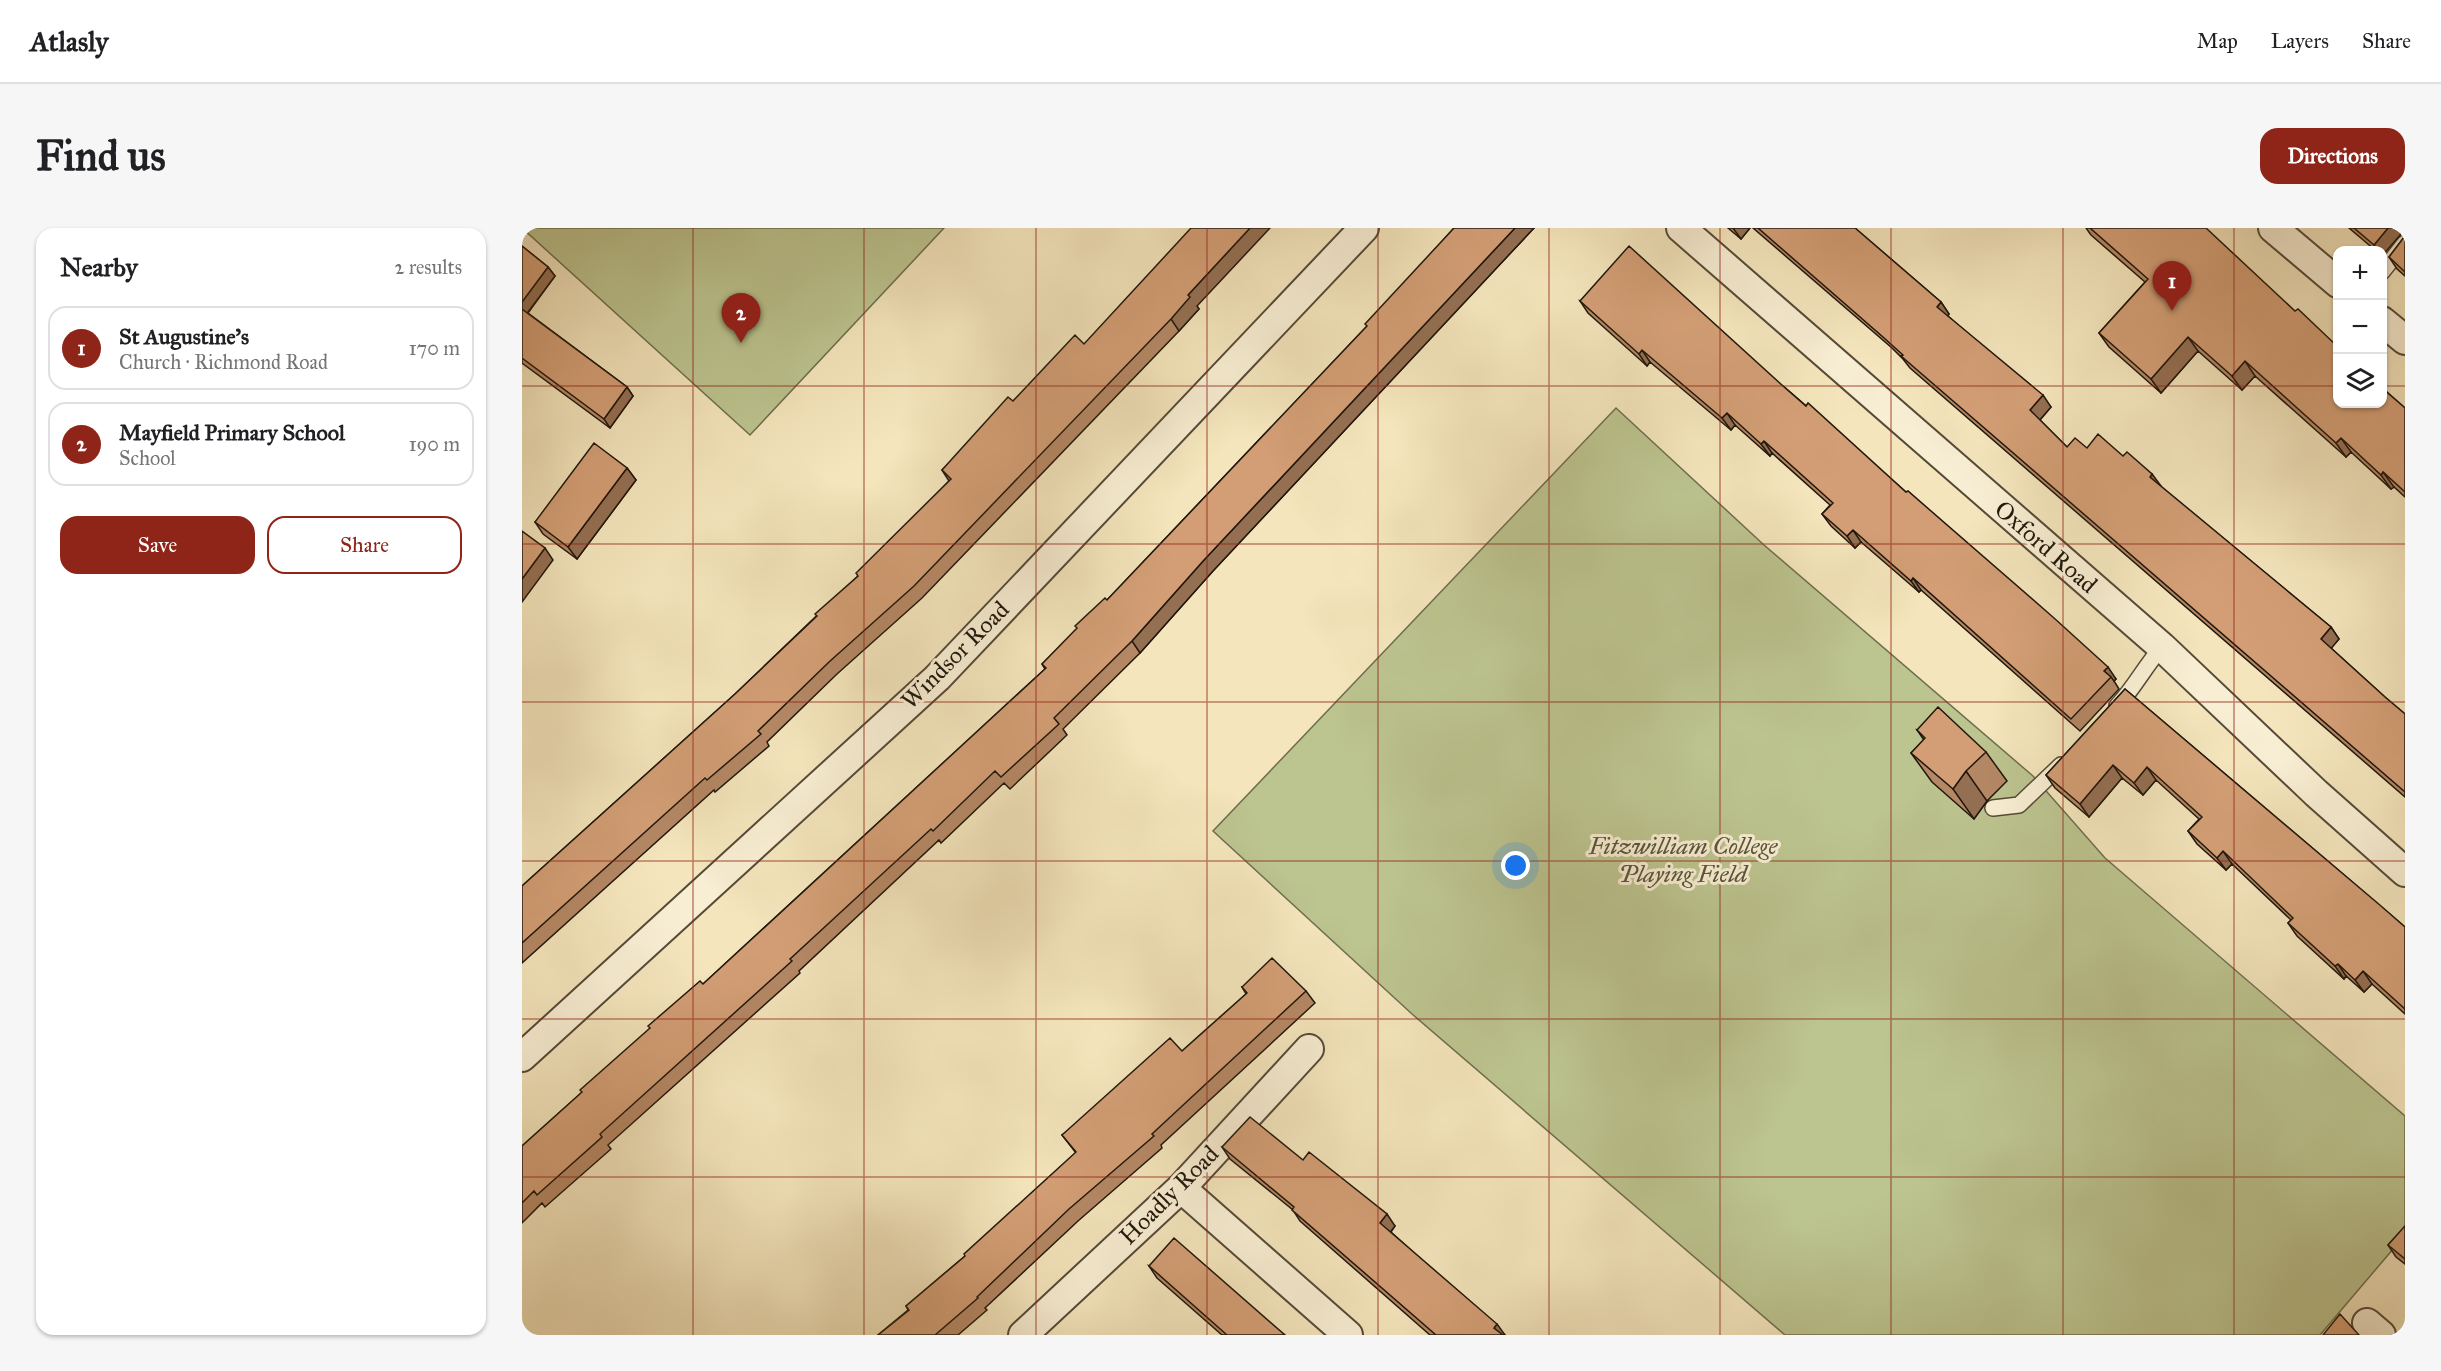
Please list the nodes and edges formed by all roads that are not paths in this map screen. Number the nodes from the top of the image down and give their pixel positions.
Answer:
1 (1364, 228) edge
2 (1681, 228) edge
3 (2273, 228) edge
4 (2405, 243) edge
5 (2387, 266) edge
6 (2333, 280) edge
7 (2387, 325) edge
8 (2405, 340) edge
9 (2162, 647) junction
10 (2103, 721) edge
11 (2072, 753) edge
12 (1993, 808) dead end
13 (2405, 872) edge
14 (1309, 1049) dead end
15 (522, 1057) edge
16 (1181, 1188) junction
17 (1023, 1335) edge
18 (1348, 1335) edge

1 - 15 street, Windsor Road
2 - 9 street, Oxford Road
3 - 6 street
4 - 5 lane
7 - 8 street
9 - 10 lane
9 - 13 street, Oxford Road
11 - 12 lane
14 - 16 street, Hoadly Road
16 - 17 street, Hoadly Road
16 - 18 street

